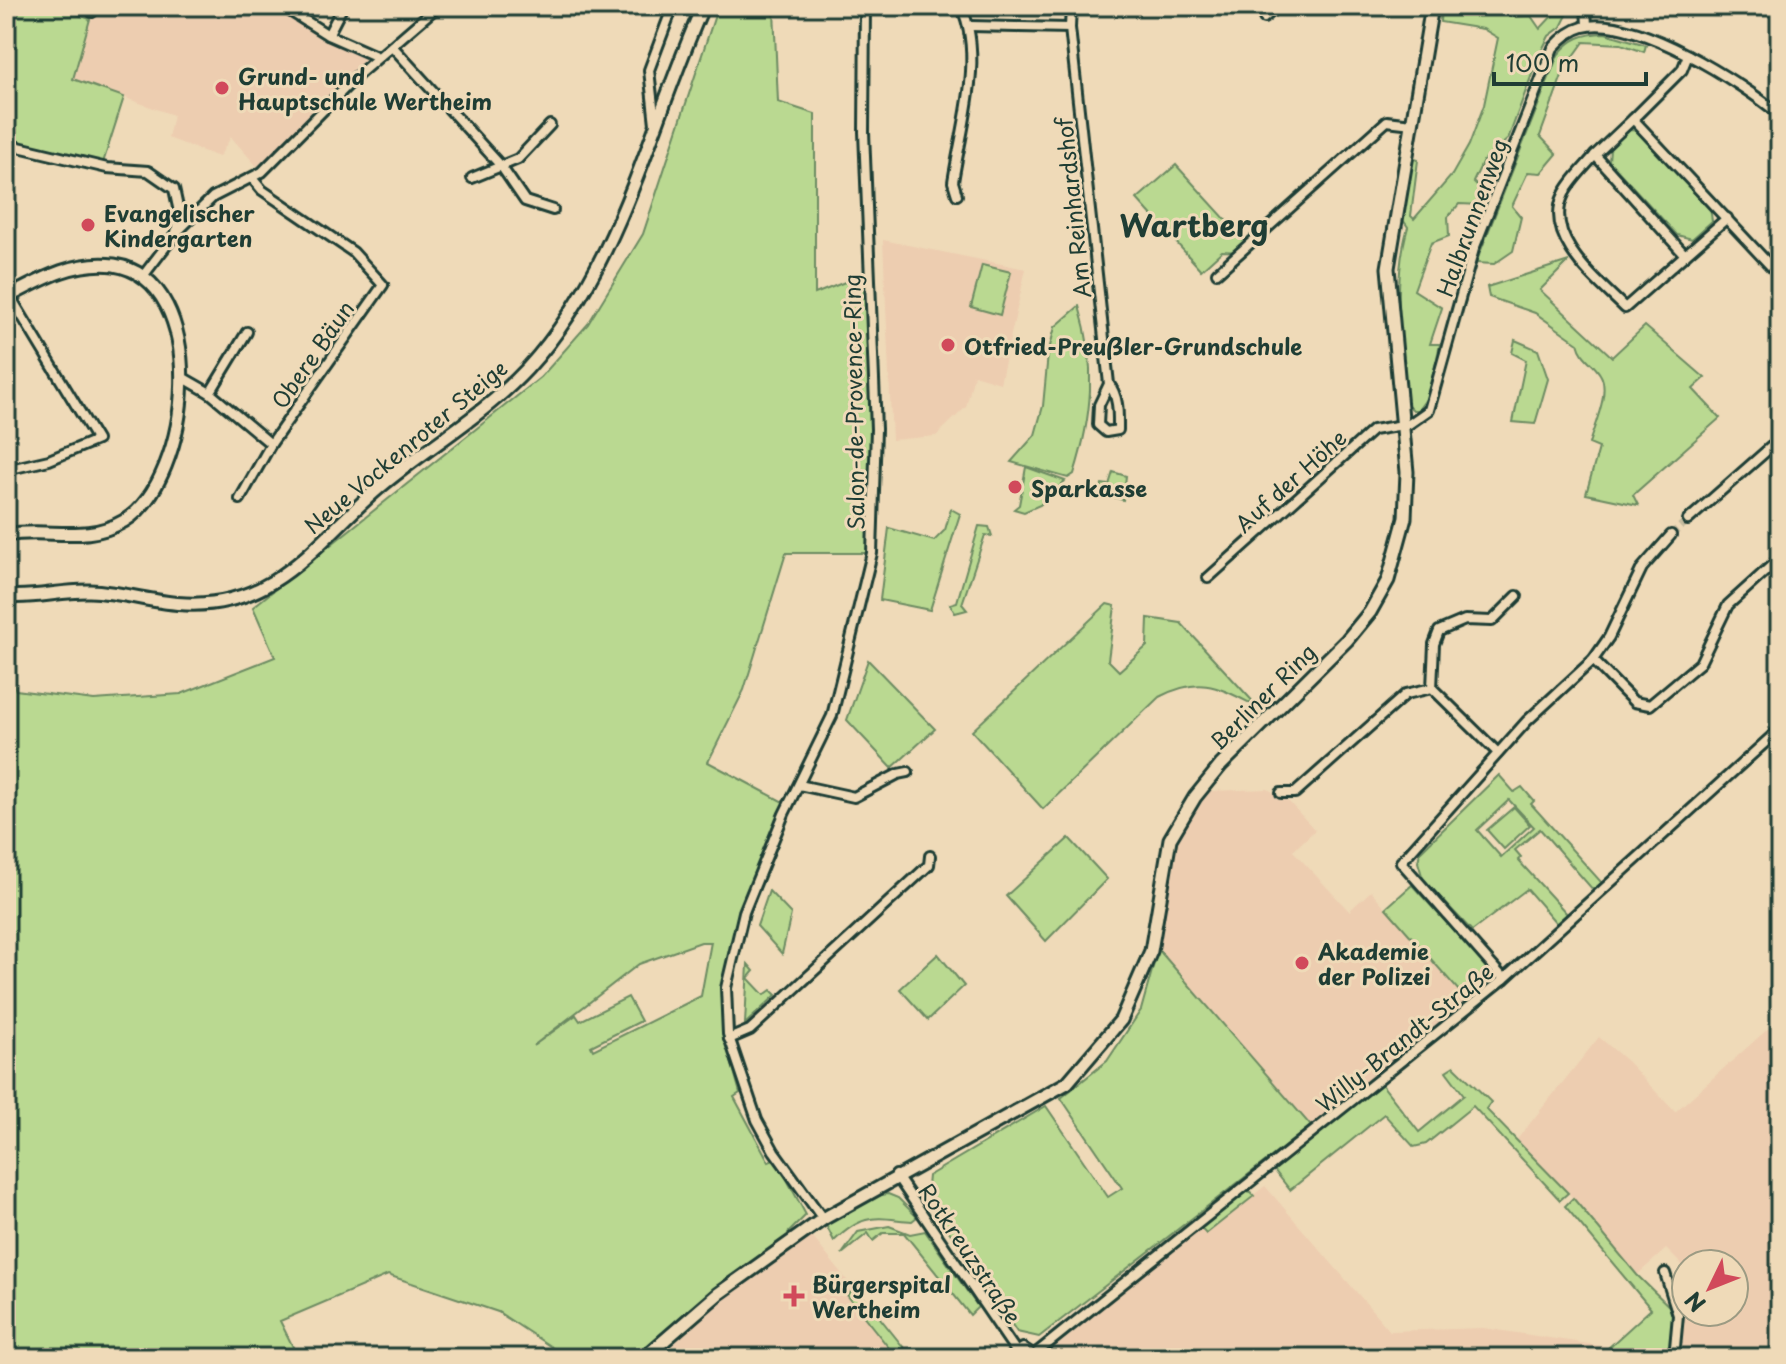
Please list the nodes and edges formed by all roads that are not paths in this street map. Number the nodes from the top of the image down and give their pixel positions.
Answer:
1 (282, 6) edge
2 (343, 6) edge
3 (438, 6) edge
4 (673, 6) edge
5 (703, 6) edge
6 (865, 6) edge
7 (961, 6) edge
8 (1071, 6) edge
9 (1278, 6) edge
10 (1432, 6) edge
11 (1586, 6) edge
12 (1264, 18) dead end
13 (970, 26) junction
14 (1587, 26) junction
15 (1070, 28) junction
16 (328, 35) junction
17 (392, 46) junction
18 (1688, 55) junction
19 (378, 57) junction
20 (1780, 115) edge
21 (1633, 119) junction
22 (1412, 124) junction
23 (550, 125) dead end
24 (656, 133) junction
25 (6, 144) edge
26 (1595, 155) junction
27 (501, 166) junction
28 (252, 178) junction
29 (472, 178) dead end
30 (957, 195) dead end
31 (553, 210) dead end
32 (1727, 218) junction
33 (176, 233) junction
34 (1685, 255) junction
35 (1217, 273) dead end
36 (143, 276) junction
37 (1780, 276) edge
38 (8, 297) edge
39 (247, 332) dead end
40 (182, 377) junction
41 (1109, 384) junction
42 (210, 393) junction
43 (1403, 425) junction
44 (1780, 439) edge
45 (271, 444) junction
46 (6, 470) edge
47 (240, 499) dead end
48 (1688, 520) tunnel mouth
49 (6, 535) edge
50 (1671, 535) tunnel mouth
51 (1780, 558) edge
52 (1208, 578) dead end
53 (6, 596) edge
54 (1517, 596) dead end
55 (1593, 660) junction
56 (1432, 688) junction
57 (1780, 729) edge
58 (1498, 753) junction
59 (908, 772) dead end
60 (799, 785) junction
61 (1281, 793) dead end
62 (930, 856) dead end
63 (1504, 979) junction
64 (729, 1039) junction
65 (896, 1175) junction
66 (823, 1219) junction
67 (1665, 1273) dead end
68 (1015, 1350) junction
69 (1036, 1356) edge
70 (644, 1358) edge
71 (1008, 1358) edge
72 (1674, 1358) edge

1 - 16 street
2 - 16 street
3 - 17 street
4 - 24 street, Neue Vockenroter Steige
5 - 24 street, Neue Vockenroter Steige
6 - 60 street, Salon-de-Provence-Ring
7 - 13 street
8 - 15 street, Am Reinhardshof
9 - 12 street
10 - 22 street, Berliner Ring
11 - 14 street
13 - 15 street
13 - 30 street
14 - 18 street
14 - 43 street, Halbrunnenweg
15 - 41 street, Am Reinhardshof
16 - 19 street
17 - 19 street
17 - 27 street
18 - 20 street
18 - 21 street
19 - 28 street
21 - 26 street
21 - 32 street
22 - 35 street
22 - 43 street, Berliner Ring
23 - 27 street
24 - 53 street, Neue Vockenroter Steige
25 - 33 street
26 - 34 street
26 - 34 street
27 - 29 street
27 - 31 street
28 - 33 street
28 - 45 street, Obere Bäun
32 - 34 street
32 - 37 street
33 - 36 street
36 - 38 street
36 - 40 street
38 - 46 street
39 - 42 street
40 - 42 street, Obere Bäun
40 - 49 street
41 - 41 street, Am Reinhardshof
42 - 45 street, Obere Bäun
43 - 52 street, Auf der Höhe
43 - 65 street, Berliner Ring
44 - 48 street
45 - 47 street, Obere Bäun
50 - 55 street
51 - 55 street
54 - 56 street
55 - 58 street
56 - 58 street
56 - 61 street
57 - 63 street, Willy-Brandt-Straße
58 - 63 street
59 - 60 street
60 - 64 street, Salon-de-Provence-Ring
62 - 64 street
63 - 69 street, Willy-Brandt-Straße
64 - 66 street, Salon-de-Provence-Ring
65 - 66 street, Berliner Ring
65 - 68 street, Rotkreuzstraße
66 - 70 street, Berliner Ring
67 - 72 street
68 - 69 street
68 - 71 street

